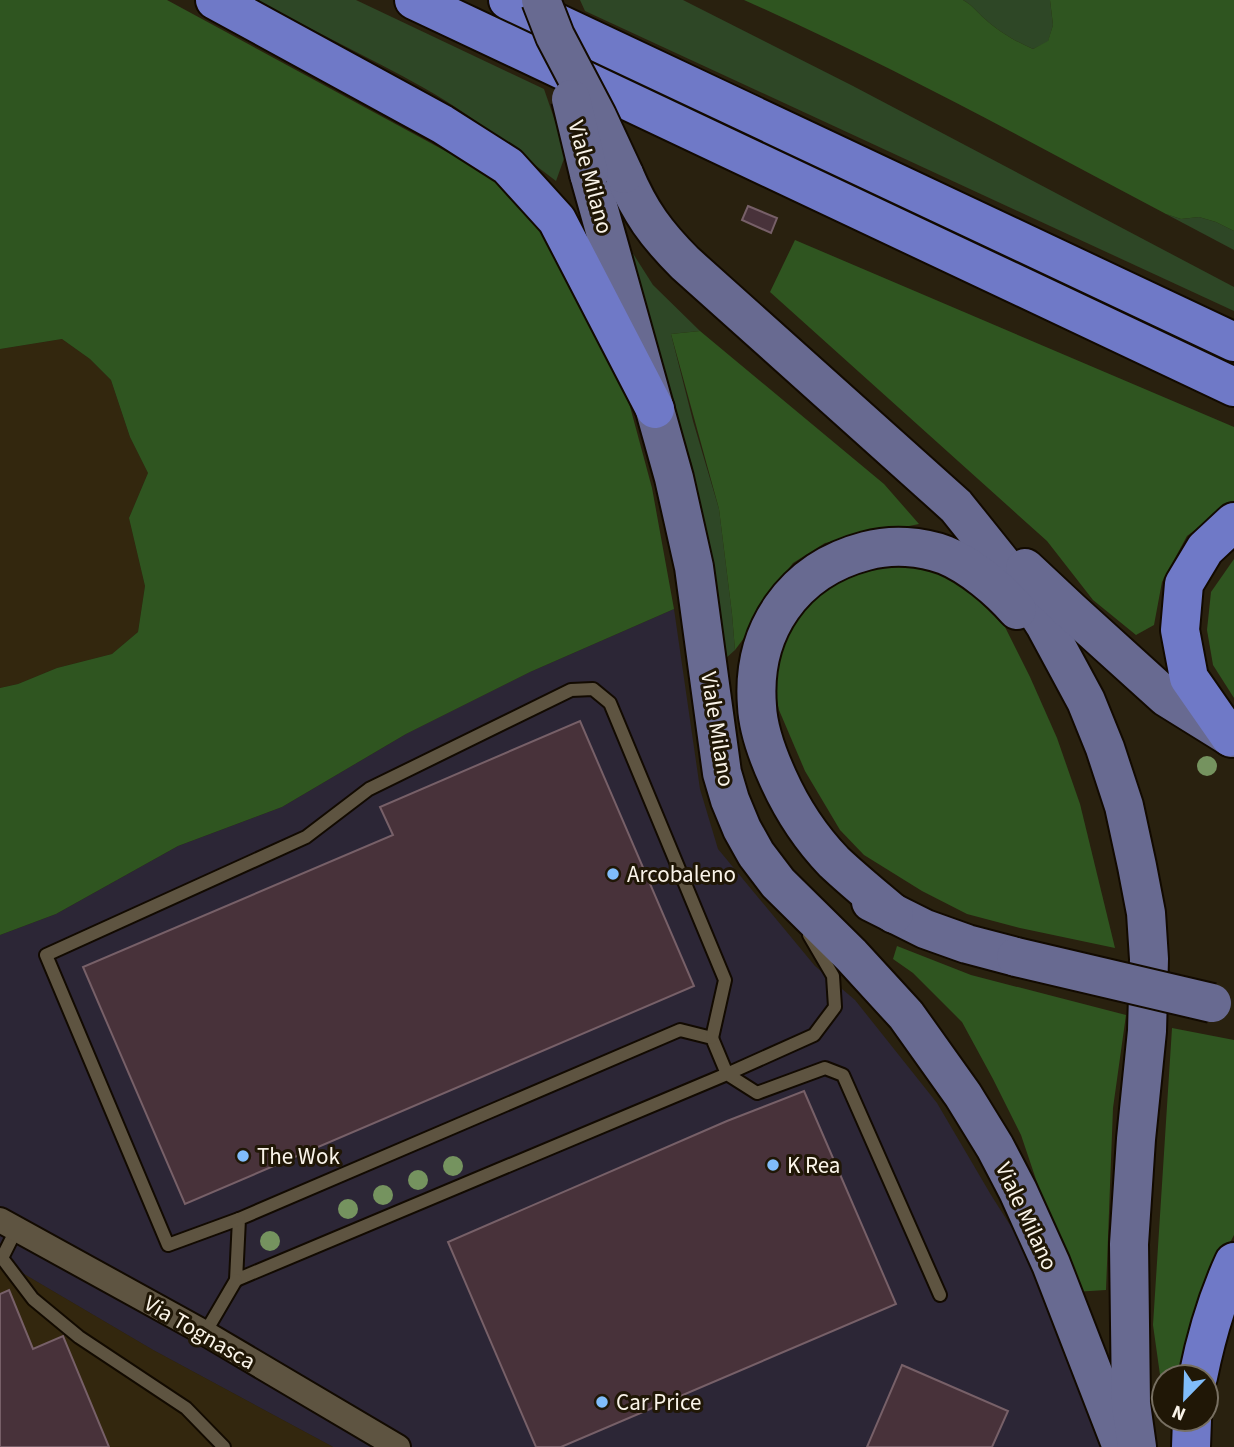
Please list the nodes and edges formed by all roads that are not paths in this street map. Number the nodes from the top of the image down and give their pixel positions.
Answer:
1 (215, 0) edge
2 (414, 0) edge
3 (508, 0) edge
4 (541, 0) edge
5 (606, 174) junction
6 (1234, 342) edge
7 (1234, 387) edge
8 (655, 410) junction
9 (956, 506) junction
10 (1234, 522) edge
11 (708, 667) junction
12 (1068, 667) junction
13 (1232, 738) edge
14 (778, 883) junction
15 (894, 914) junction
16 (1223, 1005) edge
17 (712, 1038) junction
18 (727, 1074) junction
19 (239, 1219) junction
20 (8, 1225) edge
21 (1234, 1262) edge
22 (236, 1280) junction
23 (940, 1295) dead end
24 (1130, 1313) junction
25 (205, 1333) junction
26 (1201, 1363) edge
27 (224, 1447) edge
28 (398, 1447) edge
29 (1122, 1447) edge
30 (1137, 1447) edge
31 (1159, 1447) edge

1 - 8 highway
2 - 7 highway
3 - 6 highway
4 - 5 main road, Viale Milano, bridge
5 - 8 main road, Viale Milano
5 - 9 main road, Viale Milano
8 - 11 main road, Viale Milano
9 - 12 main road, Viale Milano
9 - 13 main road
10 - 13 highway
11 - 14 main road, Viale Milano
11 - 15 main road
12 - 15 main road
12 - 24 main road, Viale Milano
14 - 18 lane
14 - 29 main road, Viale Milano
15 - 16 main road, bridge
17 - 18 lane
17 - 19 lane
17 - 19 lane
18 - 22 lane
18 - 23 lane
19 - 22 lane
20 - 25 street, Via Tognasca
20 - 27 lane
21 - 26 highway
22 - 25 lane
24 - 30 main road, Viale Milano
24 - 31 main road, Viale Milano
25 - 28 street, Via Tognasca

